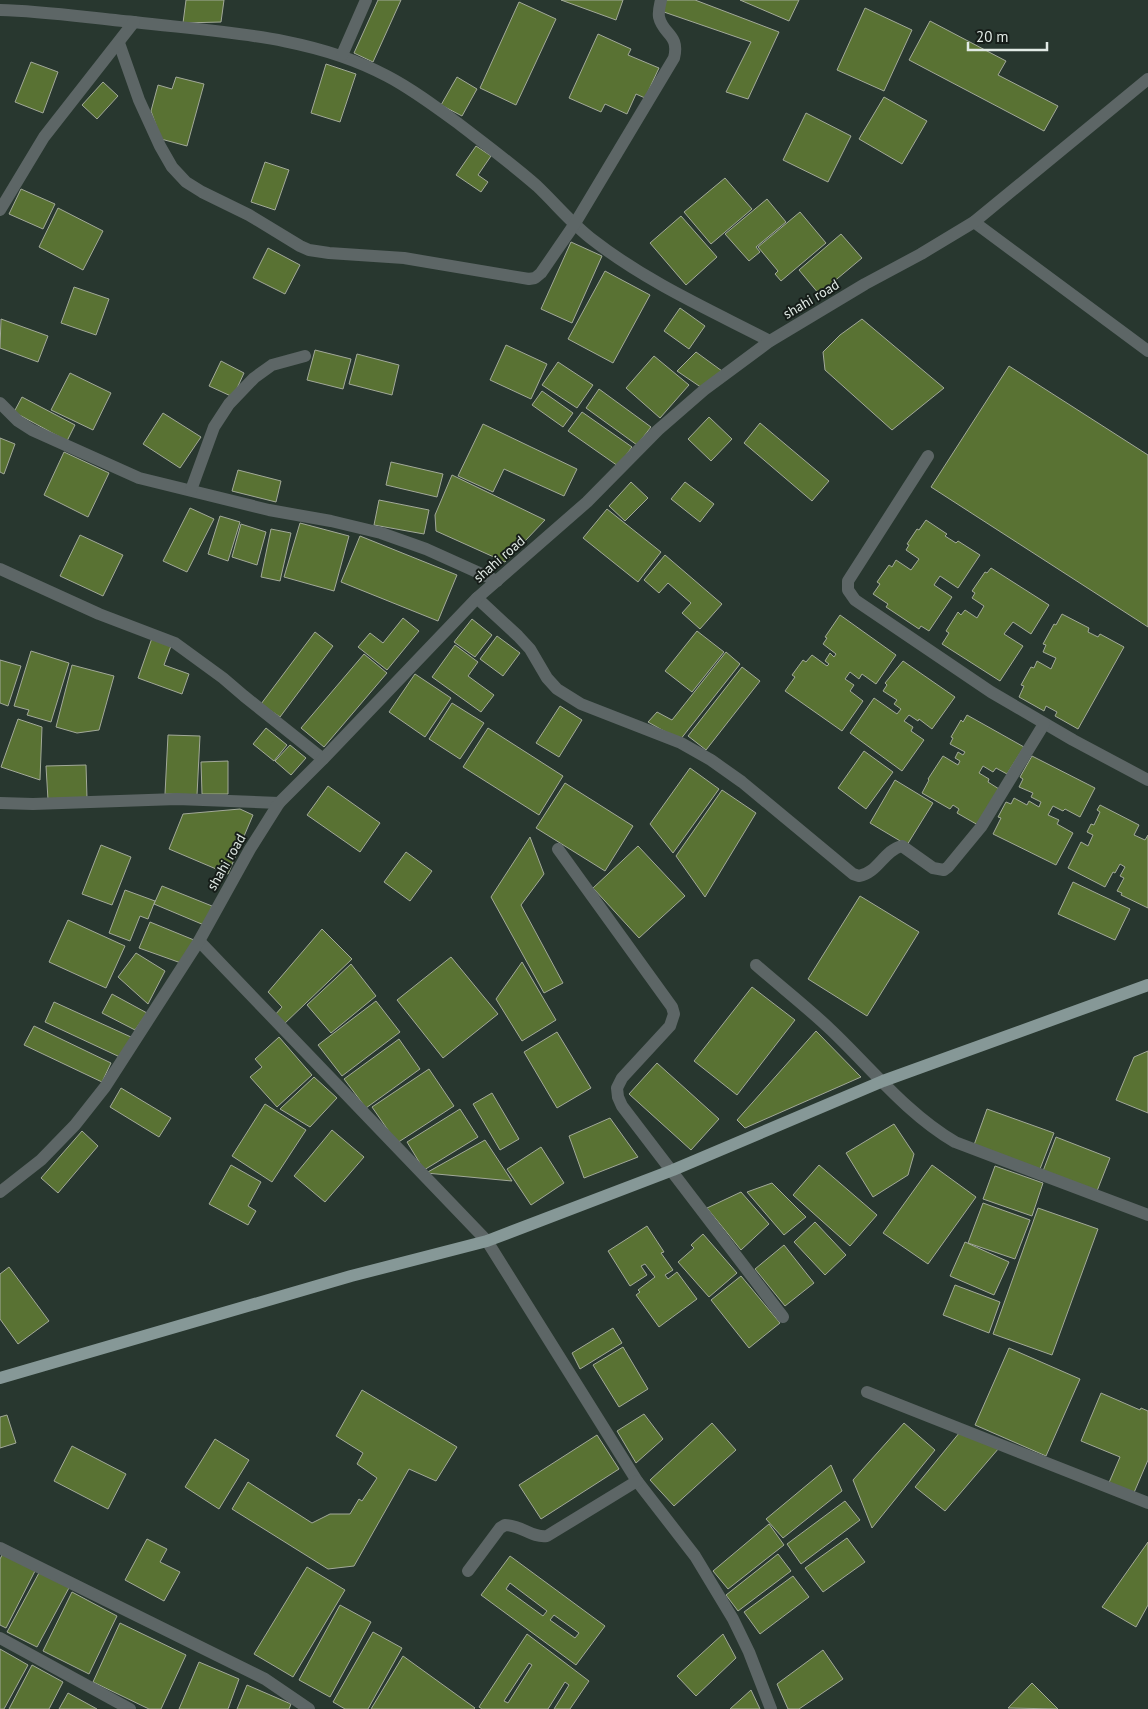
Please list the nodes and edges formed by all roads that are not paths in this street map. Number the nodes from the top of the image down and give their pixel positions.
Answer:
1 (366, 0) edge
2 (661, 0) edge
3 (0, 10) edge
4 (134, 22) junction
5 (119, 43) junction
6 (342, 56) junction
7 (1148, 79) edge
8 (0, 210) edge
9 (974, 222) junction
10 (574, 225) junction
11 (770, 341) junction
12 (1148, 351) edge
13 (304, 356) dead end
14 (0, 402) edge
15 (928, 456) dead end
16 (191, 490) junction
17 (0, 569) edge
18 (497, 581) junction
19 (477, 598) junction
20 (1044, 724) junction
21 (323, 759) junction
22 (1148, 780) edge
23 (279, 803) junction
24 (0, 804) edge
25 (558, 849) dead end
26 (199, 941) junction
27 (756, 965) dead end
28 (1148, 985) edge
29 (883, 1081) junction
30 (673, 1170) junction
31 (0, 1192) edge
32 (1148, 1215) edge
33 (487, 1241) junction
34 (783, 1317) dead end
35 (0, 1378) edge
36 (867, 1392) dead end
37 (637, 1480) junction
38 (1148, 1503) edge
39 (0, 1548) edge
40 (468, 1571) dead end
41 (0, 1638) edge
42 (130, 1709) edge
43 (309, 1709) edge
44 (770, 1709) edge

1 - 6 street
2 - 10 street
3 - 4 street
4 - 5 street
4 - 6 street
5 - 8 street
5 - 10 street
6 - 10 street
7 - 9 street, shahi road
9 - 11 street, shahi road
9 - 12 street
10 - 11 street
11 - 18 street, shahi road
13 - 16 street
14 - 16 street
15 - 20 street
16 - 18 street
17 - 21 street
18 - 19 street, shahi road
19 - 20 street
19 - 21 street, shahi road
20 - 22 street
21 - 23 street, shahi road
23 - 24 street
23 - 26 street, shahi road
25 - 30 street
26 - 31 street, shahi road
26 - 33 street
27 - 29 street
28 - 29 main road
29 - 30 main road
29 - 32 street
30 - 33 main road
30 - 34 street
33 - 35 main road
33 - 37 street
36 - 38 street
37 - 40 street
37 - 44 street
39 - 43 street
41 - 42 street

